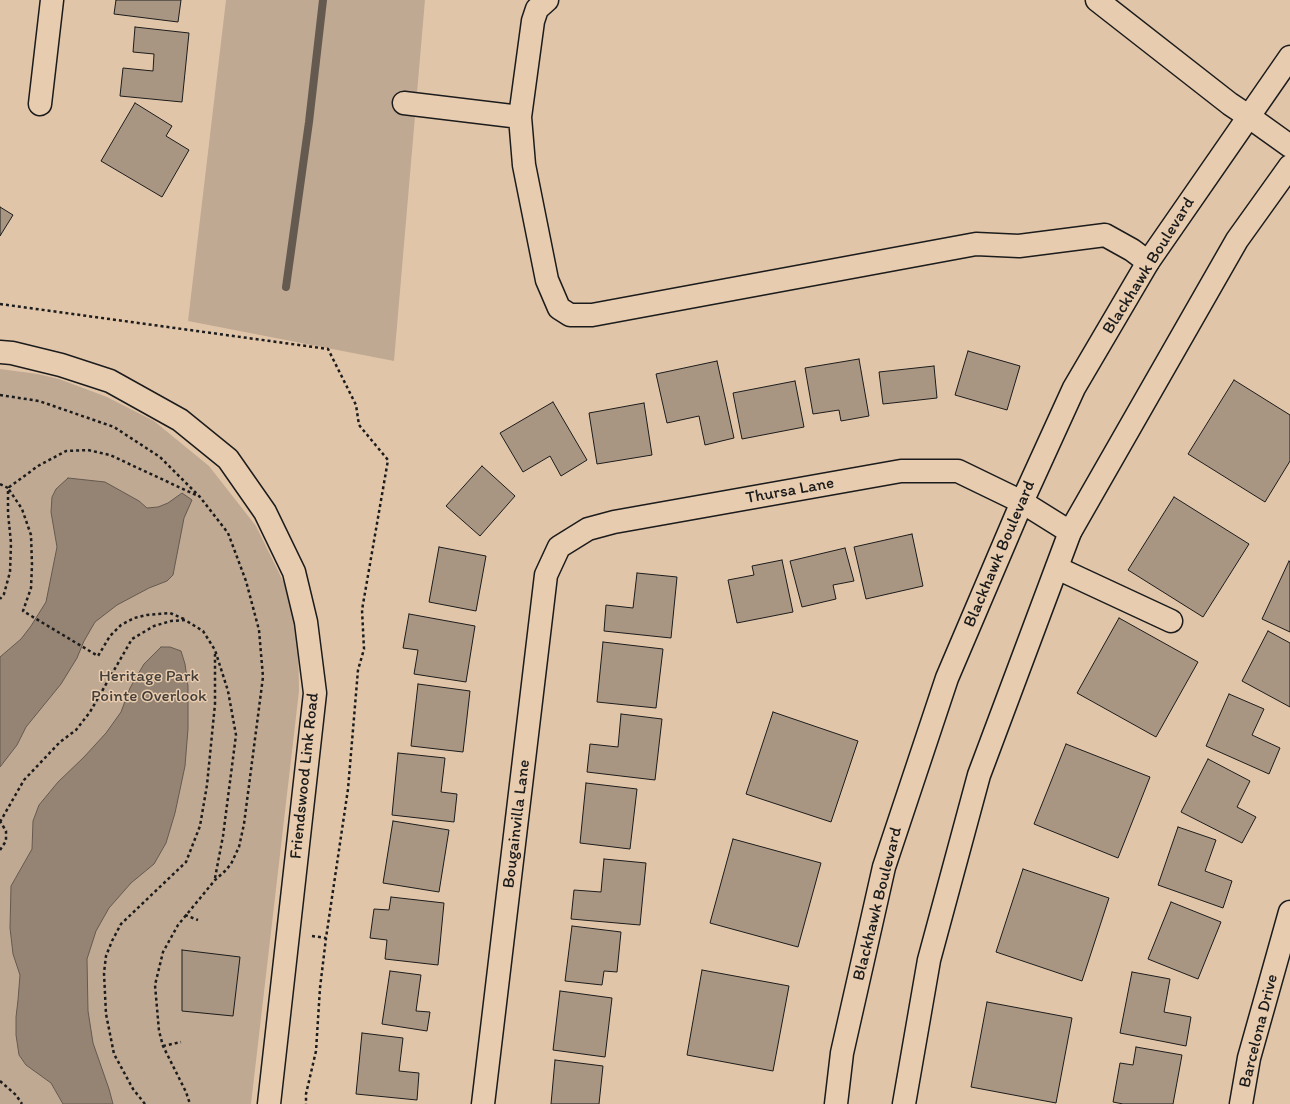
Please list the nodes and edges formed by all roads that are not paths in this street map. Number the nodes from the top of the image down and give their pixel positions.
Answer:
1 (52, 0) edge
2 (547, 0) edge
3 (1097, 0) edge
4 (1290, 57) edge
5 (404, 103) dead end
6 (40, 104) dead end
7 (1248, 116) junction
8 (520, 117) junction
9 (1290, 146) edge
10 (1290, 166) edge
11 (1148, 262) junction
12 (0, 352) edge
13 (1022, 502) junction
14 (1070, 532) junction
15 (559, 547) joint
16 (1057, 568) junction
17 (1171, 621) dead end
18 (1290, 912) edge
19 (269, 1104) edge
20 (483, 1104) edge
21 (836, 1104) edge
22 (904, 1104) edge
23 (1241, 1104) edge

1 - 6 street
2 - 8 street
3 - 7 street
4 - 7 street, Blackhawk Boulevard
5 - 8 street
7 - 9 street
7 - 11 street, Blackhawk Boulevard
8 - 11 street
10 - 14 street
11 - 13 street, Blackhawk Boulevard
12 - 19 street, Friendswood Link Road
13 - 14 street, Thursa Lane
13 - 15 street, Thursa Lane
13 - 21 street, Blackhawk Boulevard
14 - 16 street
15 - 20 street, Bougainvilla Lane
16 - 17 street
16 - 22 street
18 - 23 street, Barcelona Drive

